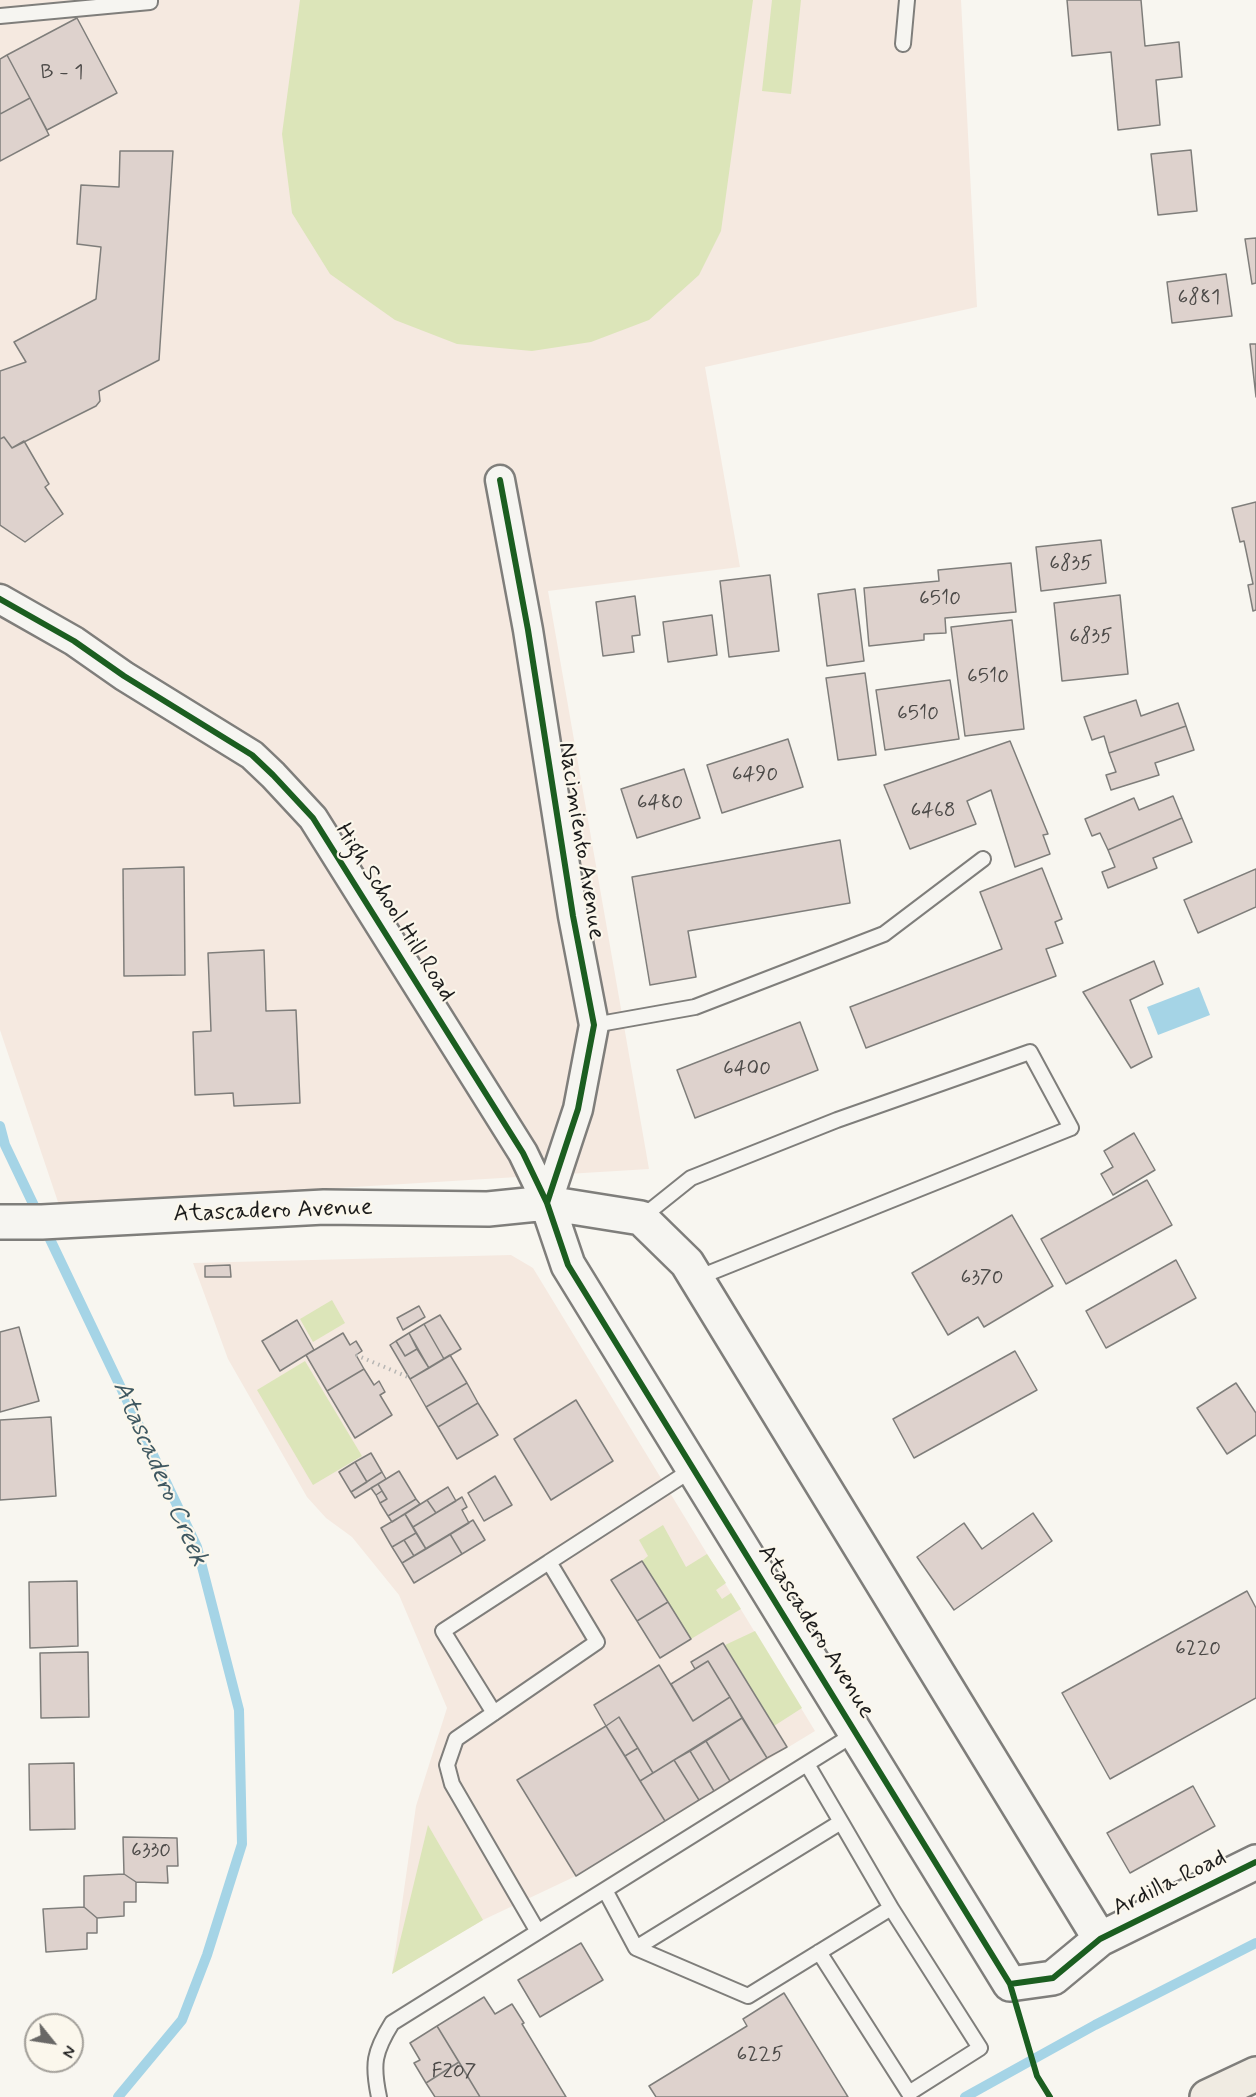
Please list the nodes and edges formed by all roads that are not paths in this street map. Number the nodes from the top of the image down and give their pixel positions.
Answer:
1 (150, 0) edge
2 (908, 0) edge
3 (0, 16) edge
4 (903, 44) dead end
5 (500, 480) dead end
6 (0, 599) edge
7 (983, 859) dead end
8 (594, 1025) junction
9 (547, 1203) junction
10 (641, 1218) junction
11 (0, 1222) edge
12 (696, 1278) junction
13 (693, 1469) junction
14 (549, 1562) junction
15 (494, 1713) junction
16 (856, 1733) junction
17 (807, 1764) junction
18 (841, 1822) junction
19 (1256, 1862) edge
20 (605, 1890) junction
21 (891, 1908) junction
22 (538, 1932) junction
23 (1100, 1939) junction
24 (636, 1948) junction
25 (819, 1952) junction
26 (1256, 2074) edge
27 (379, 2097) edge
28 (1207, 2097) edge

1 - 3 lane
2 - 4 lane
5 - 8 street, Nacimiento Avenue
6 - 9 street, High School Hill Road
7 - 8 lane
8 - 9 street, Nacimiento Avenue
9 - 10 street, Atascadero Avenue
9 - 11 street, Atascadero Avenue
9 - 13 street, Atascadero Avenue
10 - 12 street
10 - 12 lane
12 - 23 street
13 - 14 lane
13 - 16 street, Atascadero Avenue
14 - 15 lane
14 - 15 lane
15 - 22 lane
16 - 17 lane
16 - 23 street, Atascadero Avenue
17 - 18 lane
17 - 20 lane
18 - 21 lane
18 - 24 lane
19 - 23 street, Ardilla Road
20 - 22 lane
20 - 24 lane
21 - 25 lane
21 - 25 lane
22 - 27 lane
24 - 25 lane
26 - 28 highway

